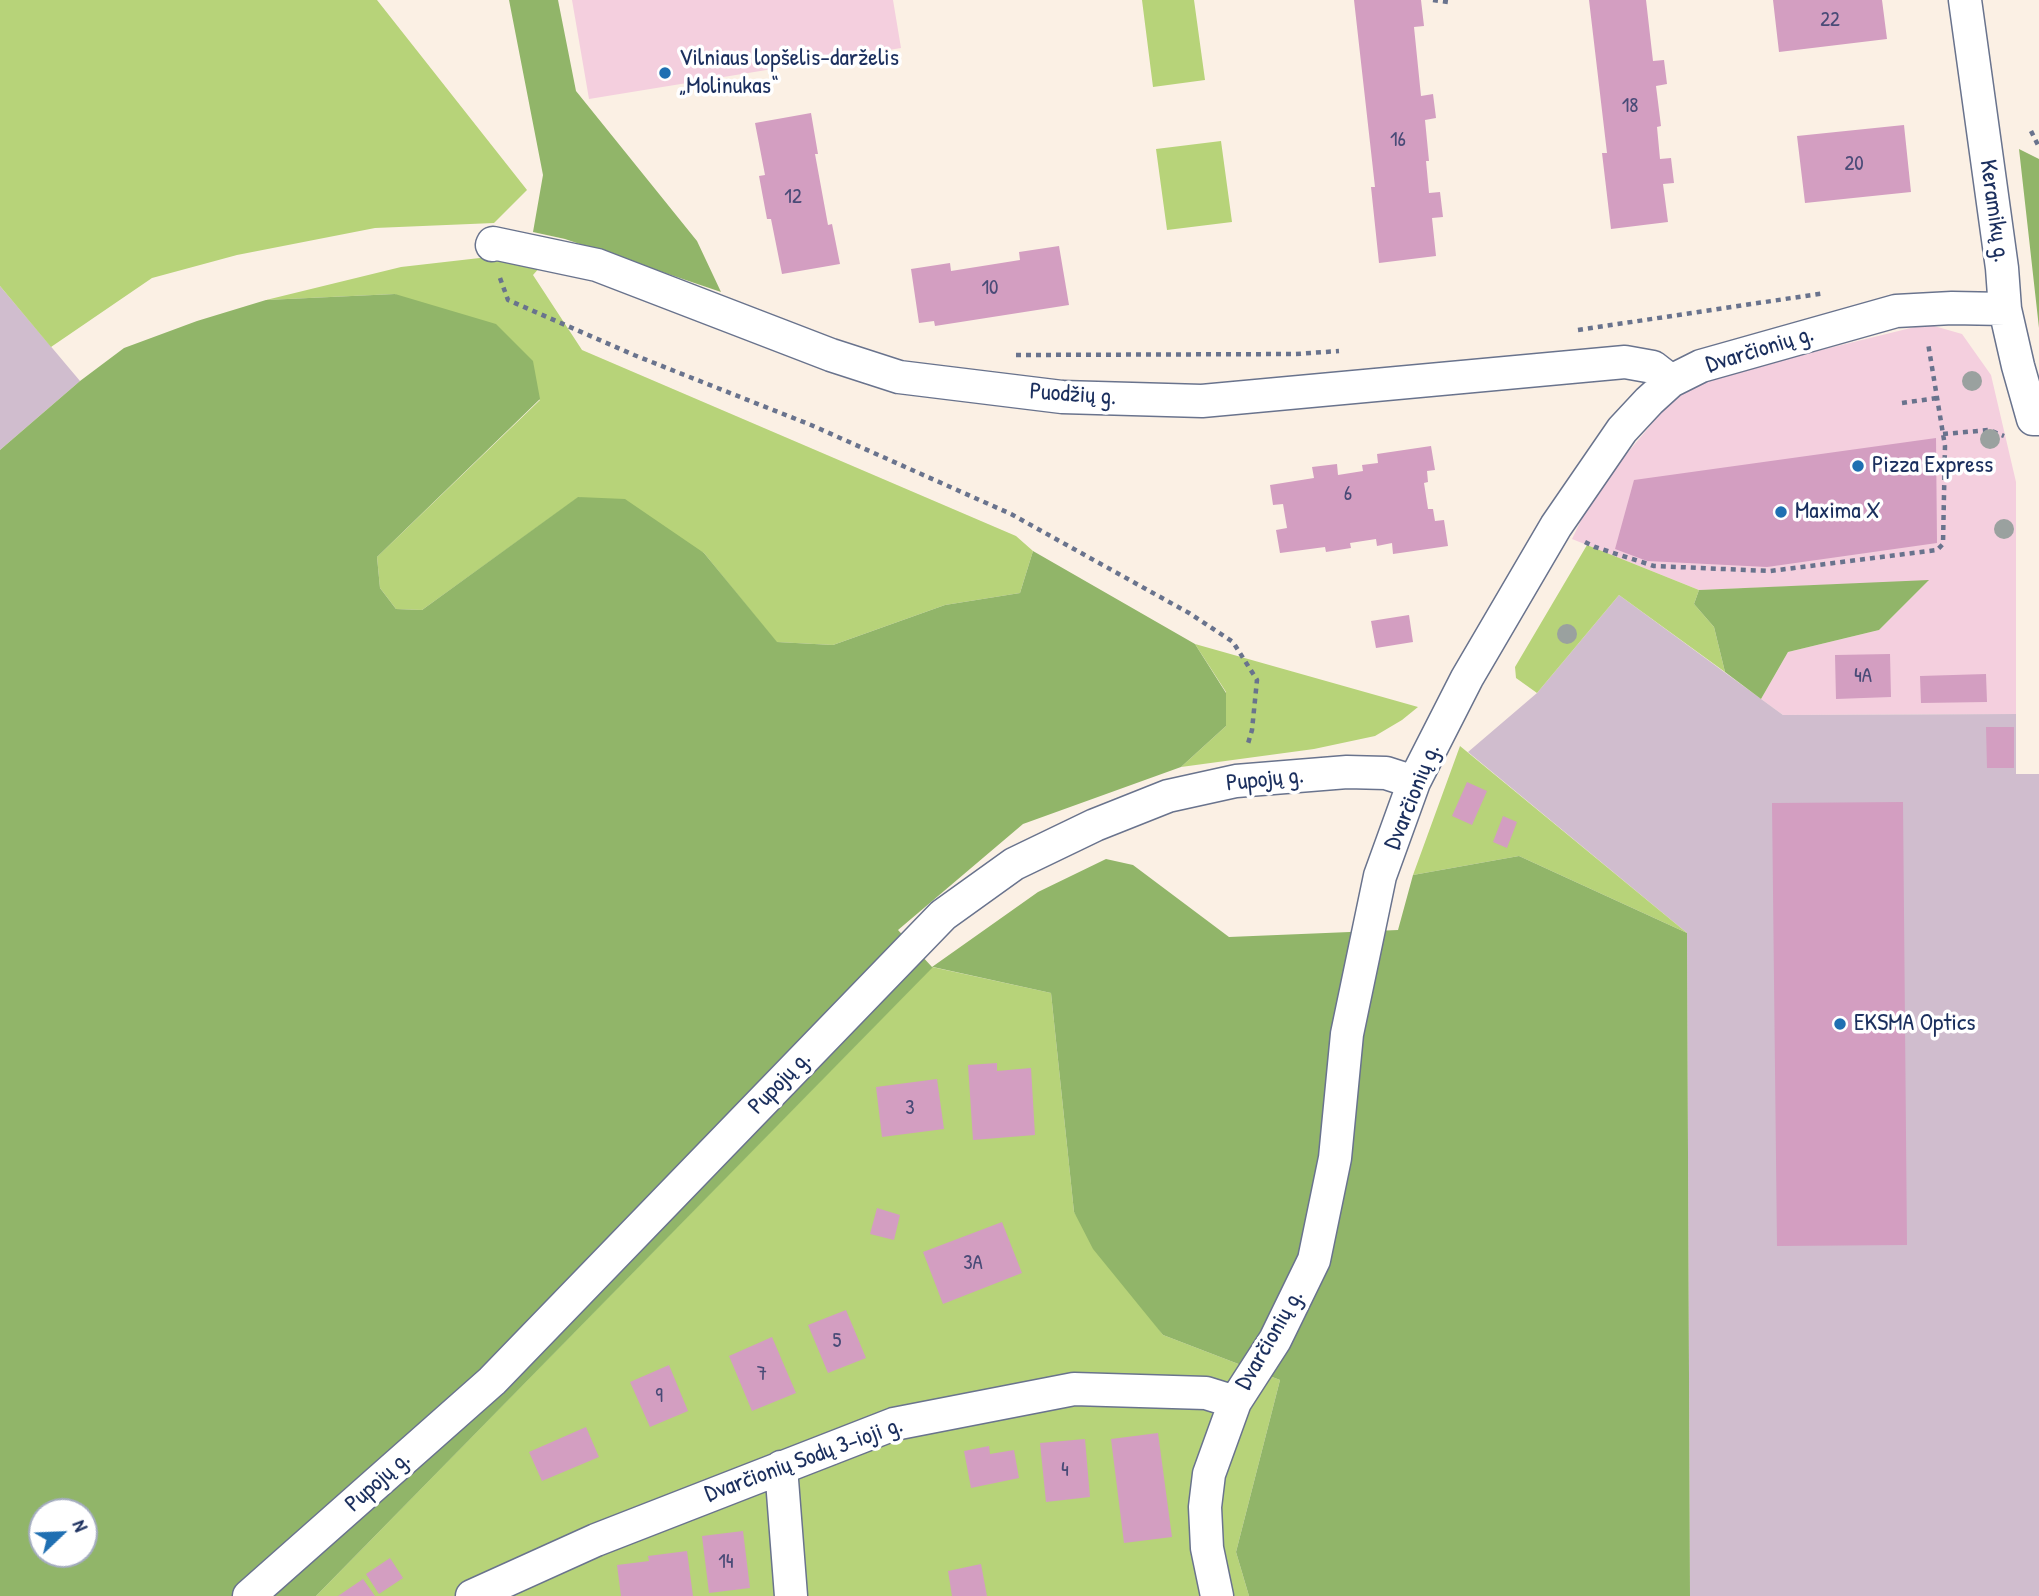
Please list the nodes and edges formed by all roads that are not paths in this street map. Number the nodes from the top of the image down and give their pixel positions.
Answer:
1 (1965, 0) edge
2 (492, 245) road end
3 (2005, 309) junction
4 (1671, 382) junction
5 (2028, 425) edge
6 (1414, 782) junction
7 (1235, 1402) junction
8 (781, 1467) junction
9 (249, 1596) edge
10 (471, 1596) edge
11 (791, 1596) edge
12 (1217, 1596) edge

1 - 3 street, Keramikų g.
2 - 4 street, Puodžių g.
3 - 4 street, Dvarčionių g.
3 - 5 street, Keramikų g.
4 - 6 street, Dvarčionių g.
6 - 7 street, Dvarčionių g.
6 - 9 street, Pupojų g.
7 - 8 street, Dvarčionių Sodų 3-ioji g.
7 - 12 street, Dvarčionių g.
8 - 10 street, Dvarčionių Sodų 3-ioji g.
8 - 11 street

